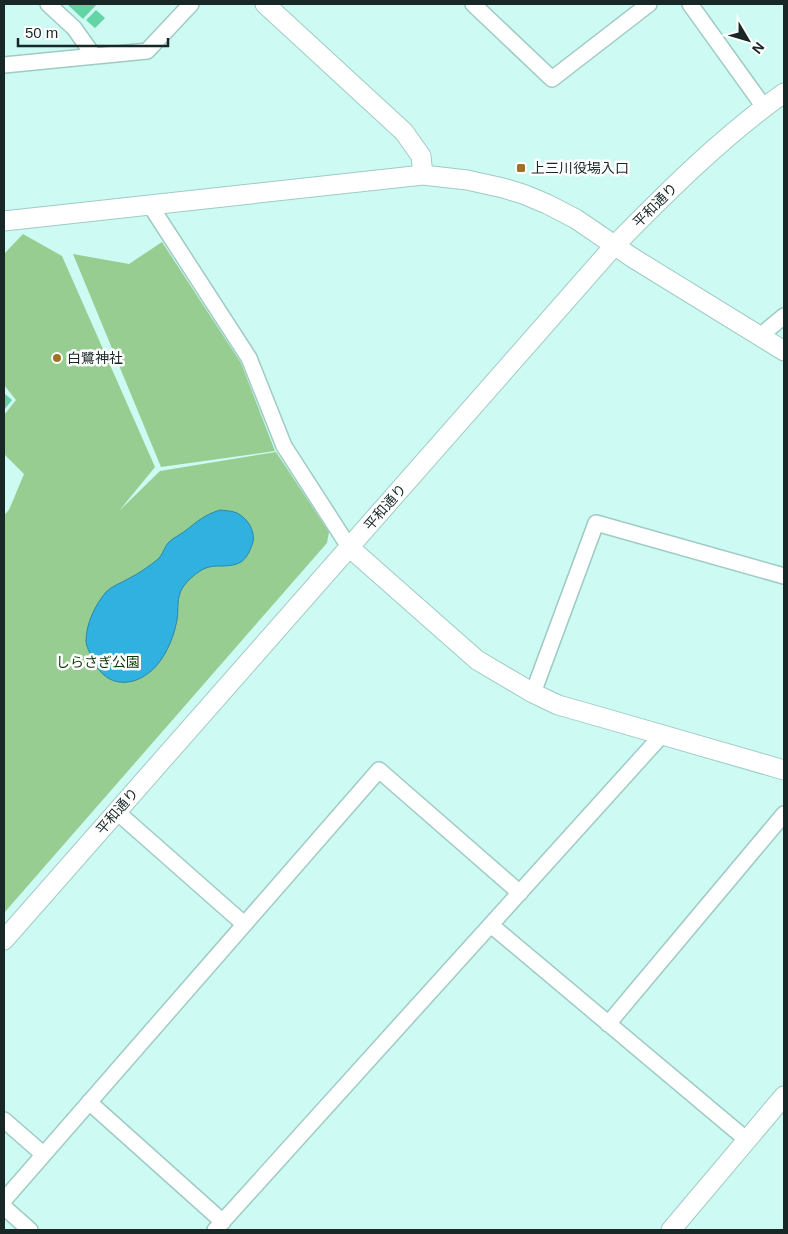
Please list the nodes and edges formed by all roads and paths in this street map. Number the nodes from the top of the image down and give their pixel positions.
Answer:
1 (48, 4) edge
2 (191, 4) edge
3 (264, 4) edge
4 (474, 4) edge
5 (649, 4) edge
6 (690, 4) edge
7 (94, 56) junction
8 (4, 65) edge
9 (784, 93) edge
10 (764, 107) junction
11 (423, 175) junction
12 (150, 205) junction
13 (4, 221) edge
14 (614, 246) junction
15 (784, 316) edge
16 (760, 336) junction
17 (784, 351) edge
18 (349, 547) junction
19 (784, 576) edge
20 (533, 693) junction
21 (662, 735) junction
22 (784, 770) edge
23 (117, 812) junction
24 (784, 814) edge
25 (520, 893) junction
26 (244, 924) junction
27 (491, 925) junction
28 (4, 940) edge
29 (608, 1024) junction
30 (784, 1096) edge
31 (89, 1102) junction
32 (4, 1120) edge
33 (747, 1140) junction
34 (43, 1154) junction
35 (4, 1200) edge
36 (4, 1207) edge
37 (219, 1226) edge
38 (30, 1230) edge
39 (671, 1230) edge

1 - 7 street
2 - 7 street
3 - 11 street
4 - 5 street
6 - 10 street
7 - 8 street
9 - 10 street, 平和通り
10 - 14 street, 平和通り
11 - 12 street
11 - 14 street
12 - 13 street
12 - 18 street
14 - 16 street
14 - 18 street, 平和通り
15 - 16 street
16 - 17 street
18 - 20 street
18 - 23 street, 平和通り
19 - 20 street
20 - 21 street
21 - 22 street
21 - 25 street
23 - 26 street
23 - 28 street, 平和通り
24 - 29 street
25 - 26 street
25 - 27 street
26 - 31 street
27 - 29 street
27 - 37 street
29 - 33 street
30 - 33 street
31 - 34 street
31 - 37 street
32 - 34 street
33 - 39 street
34 - 35 street
36 - 38 street

